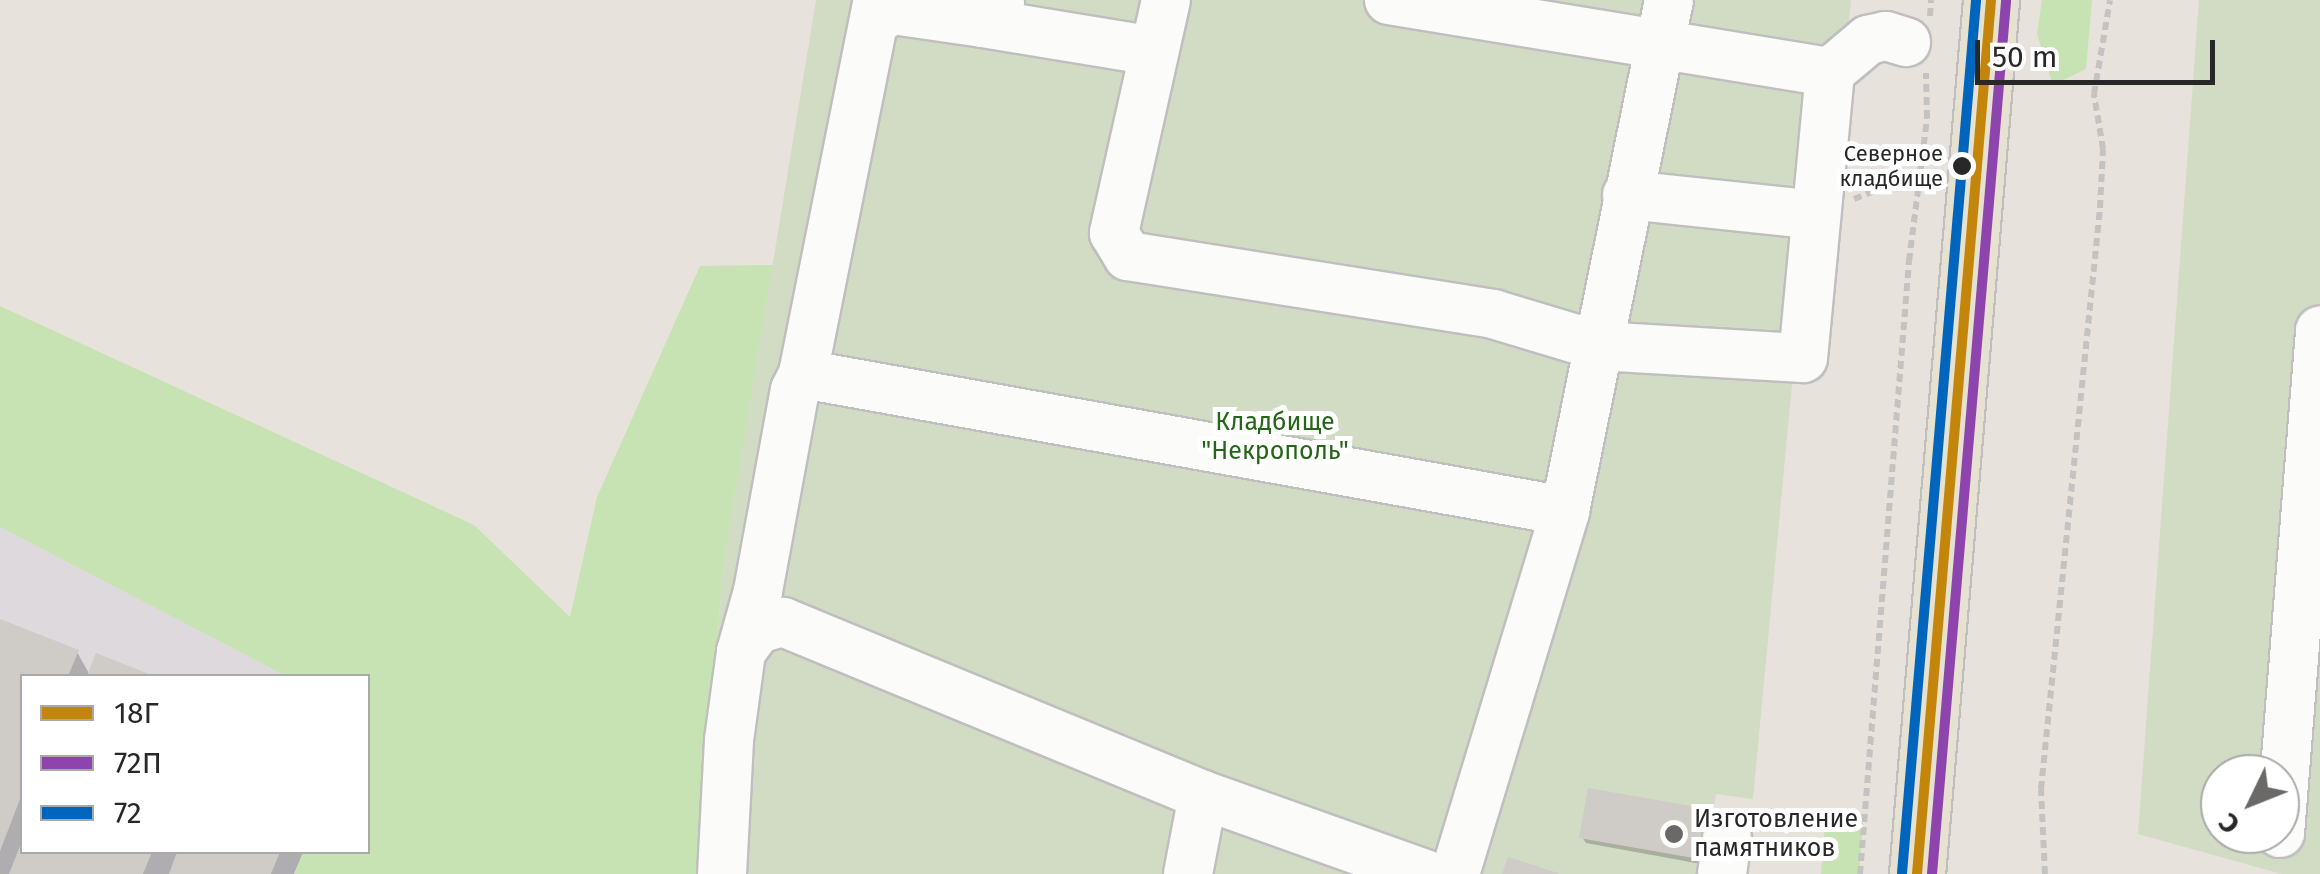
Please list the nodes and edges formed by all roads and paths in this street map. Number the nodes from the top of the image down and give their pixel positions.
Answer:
1 (1166, 0) edge
2 (1389, 0) edge
3 (1991, 0) edge
4 (2110, 0) edge
5 (883, 7) edge
6 (999, 13) edge
7 (1664, 21) edge
8 (1154, 50) junction
9 (1916, 50) joint
10 (1830, 72) junction
11 (1920, 173) junction
12 (1627, 195) junction
13 (1816, 215) junction
14 (2320, 331) edge
15 (1599, 346) junction
16 (802, 374) junction
17 (1565, 511) junction
18 (771, 607) junction
19 (2286, 754) edge
20 (1202, 795) junction
21 (722, 874) edge
22 (1188, 874) edge
23 (1424, 874) edge
24 (1455, 874) edge
25 (1860, 874) edge
26 (1917, 874) edge
27 (2045, 874) edge

1 - 8 lane
2 - 7 lane
3 - 26 main road
4 - 27 path
5 - 6 lane
5 - 16 lane
6 - 8 lane
7 - 10 lane
7 - 12 lane
8 - 15 lane
9 - 10 lane
9 - 11 path
10 - 13 lane
11 - 13 path
11 - 25 path
12 - 13 lane
12 - 15 lane
13 - 15 lane
14 - 19 lane
15 - 17 lane
16 - 17 lane
16 - 18 lane
17 - 24 lane
18 - 20 lane
18 - 21 lane
20 - 22 lane
20 - 23 lane

